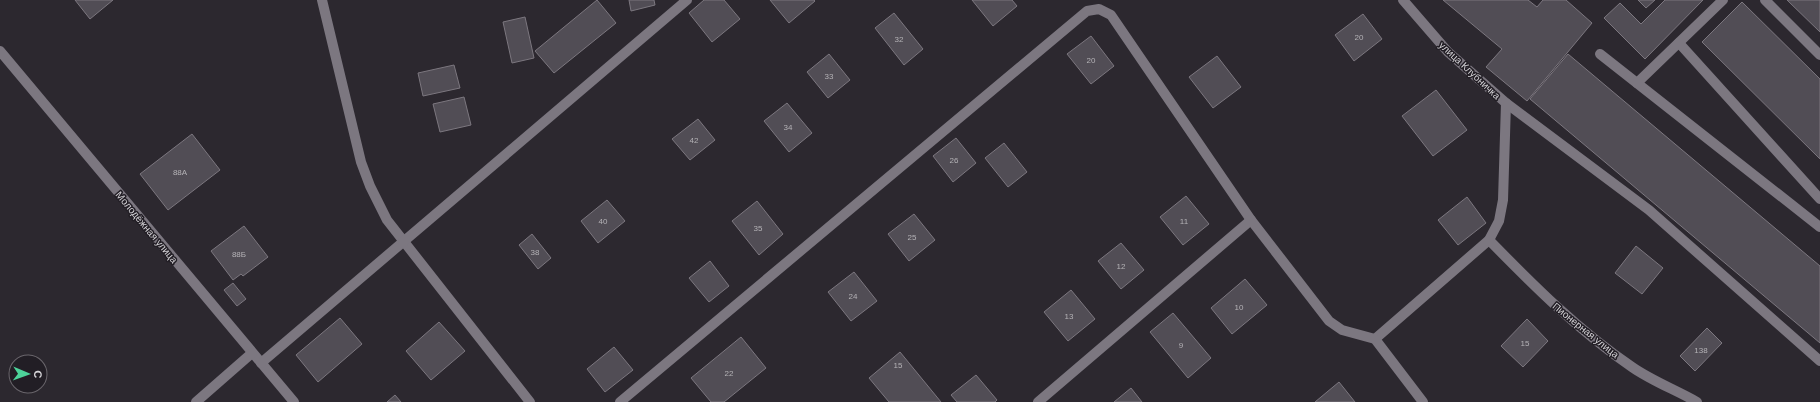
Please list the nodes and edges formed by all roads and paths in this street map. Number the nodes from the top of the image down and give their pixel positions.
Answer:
1 (322, 0) edge
2 (687, 0) edge
3 (1403, 0) edge
4 (1723, 0) edge
5 (1765, 0) edge
6 (1679, 43) junction
7 (0, 51) edge
8 (1600, 54) dead end
9 (1820, 55) edge
10 (1638, 83) junction
11 (1506, 103) junction
12 (1820, 199) edge
13 (1251, 220) junction
14 (1820, 226) edge
15 (1489, 240) junction
16 (404, 242) junction
17 (1375, 339) junction
18 (252, 354) junction
19 (1820, 361) edge
20 (261, 363) junction
21 (196, 402) edge
22 (294, 402) edge
23 (530, 402) edge
24 (620, 402) edge
25 (1038, 402) edge
26 (1423, 402) edge
27 (1697, 402) edge

1 - 16 street
2 - 16 street
3 - 11 street, улица Клубничка
4 - 6 street
5 - 9 street
6 - 10 street
6 - 12 street
7 - 18 street, Молодёжная улица
8 - 10 street
10 - 14 street
11 - 15 street
11 - 19 street, улица Клубничка
13 - 17 street
13 - 24 street
13 - 25 street
15 - 17 street
15 - 27 street, Пионерная улица
16 - 20 street
16 - 23 street
17 - 26 street
18 - 20 street, Молодёжная улица
18 - 21 street
20 - 22 street, Молодёжная улица

